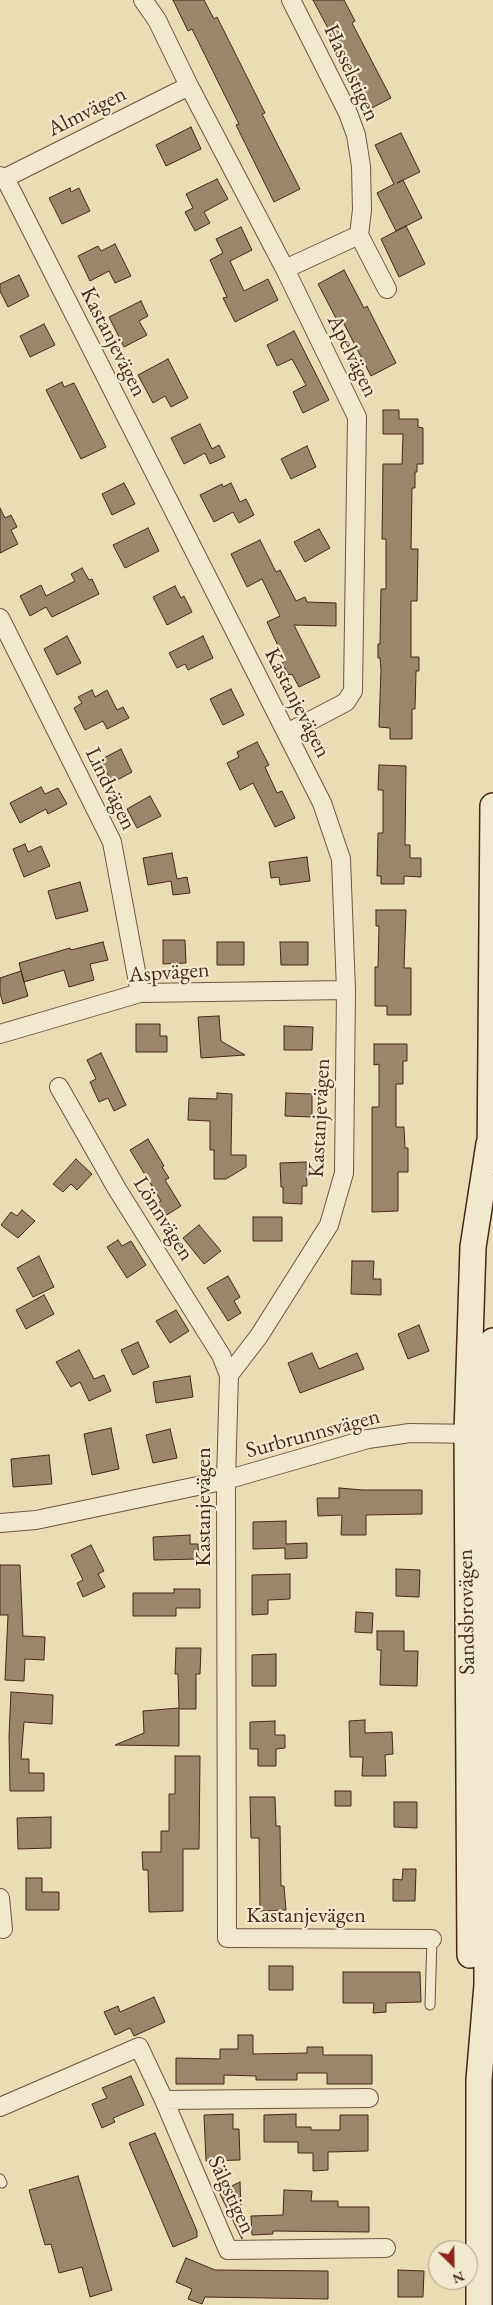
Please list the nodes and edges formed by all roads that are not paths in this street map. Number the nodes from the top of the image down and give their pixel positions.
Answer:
1 (143, 0) edge
2 (291, 0) edge
3 (189, 86) junction
4 (2, 177) edge
5 (359, 234) junction
6 (284, 269) junction
7 (387, 289) dead end
8 (0, 618) edge
9 (287, 734) junction
10 (493, 806) edge
11 (346, 990) junction
12 (140, 993) junction
13 (0, 1034) edge
14 (59, 1087) dead end
15 (489, 1144) junction
16 (493, 1219) edge
17 (493, 1340) edge
18 (229, 1375) junction
19 (467, 1433) junction
20 (492, 1434) edge
21 (226, 1480) junction
22 (0, 1523) edge
23 (491, 1705) edge
24 (491, 1780) edge
25 (0, 1898) edge
26 (3, 1929) dead end
27 (432, 1939) joint
28 (430, 2005) dead end
29 (479, 2080) junction
30 (369, 2098) dead end
31 (164, 2100) junction
32 (0, 2107) edge
33 (386, 2248) dead end
34 (479, 2305) edge

1 - 3 street, Apelvägen
2 - 5 street, Hasselstigen
3 - 4 street, Almvägen
3 - 6 street, Apelvägen
4 - 9 street, Kastanjevägen
5 - 6 street
5 - 7 street
6 - 9 street, Apelvägen
8 - 12 street, Lindvägen
9 - 11 street, Kastanjevägen
10 - 15 main road, Sandsbrovägen
11 - 12 street, Aspvägen
11 - 18 street, Kastanjevägen
12 - 13 street, Aspvägen
14 - 18 street, Lönnvägen
15 - 16 main road, Sandsbrovägen
15 - 19 main road, Sandsbrovägen
17 - 20 main road, Sandsbrovägen
18 - 21 street, Kastanjevägen
19 - 20 street, Surbrunnsvägen
19 - 21 street, Surbrunnsvägen
19 - 29 main road, Sandsbrovägen
20 - 23 main road, Sandsbrovägen
21 - 22 street, Surbrunnsvägen
21 - 27 street, Kastanjevägen
23 - 24 main road, Sandsbrovägen
24 - 29 main road, Sandsbrovägen
25 - 26 street
27 - 28 lane
29 - 34 main road, Sandsbrovägen
30 - 31 street
31 - 32 street, Sälgstigen
31 - 33 street, Sälgstigen

